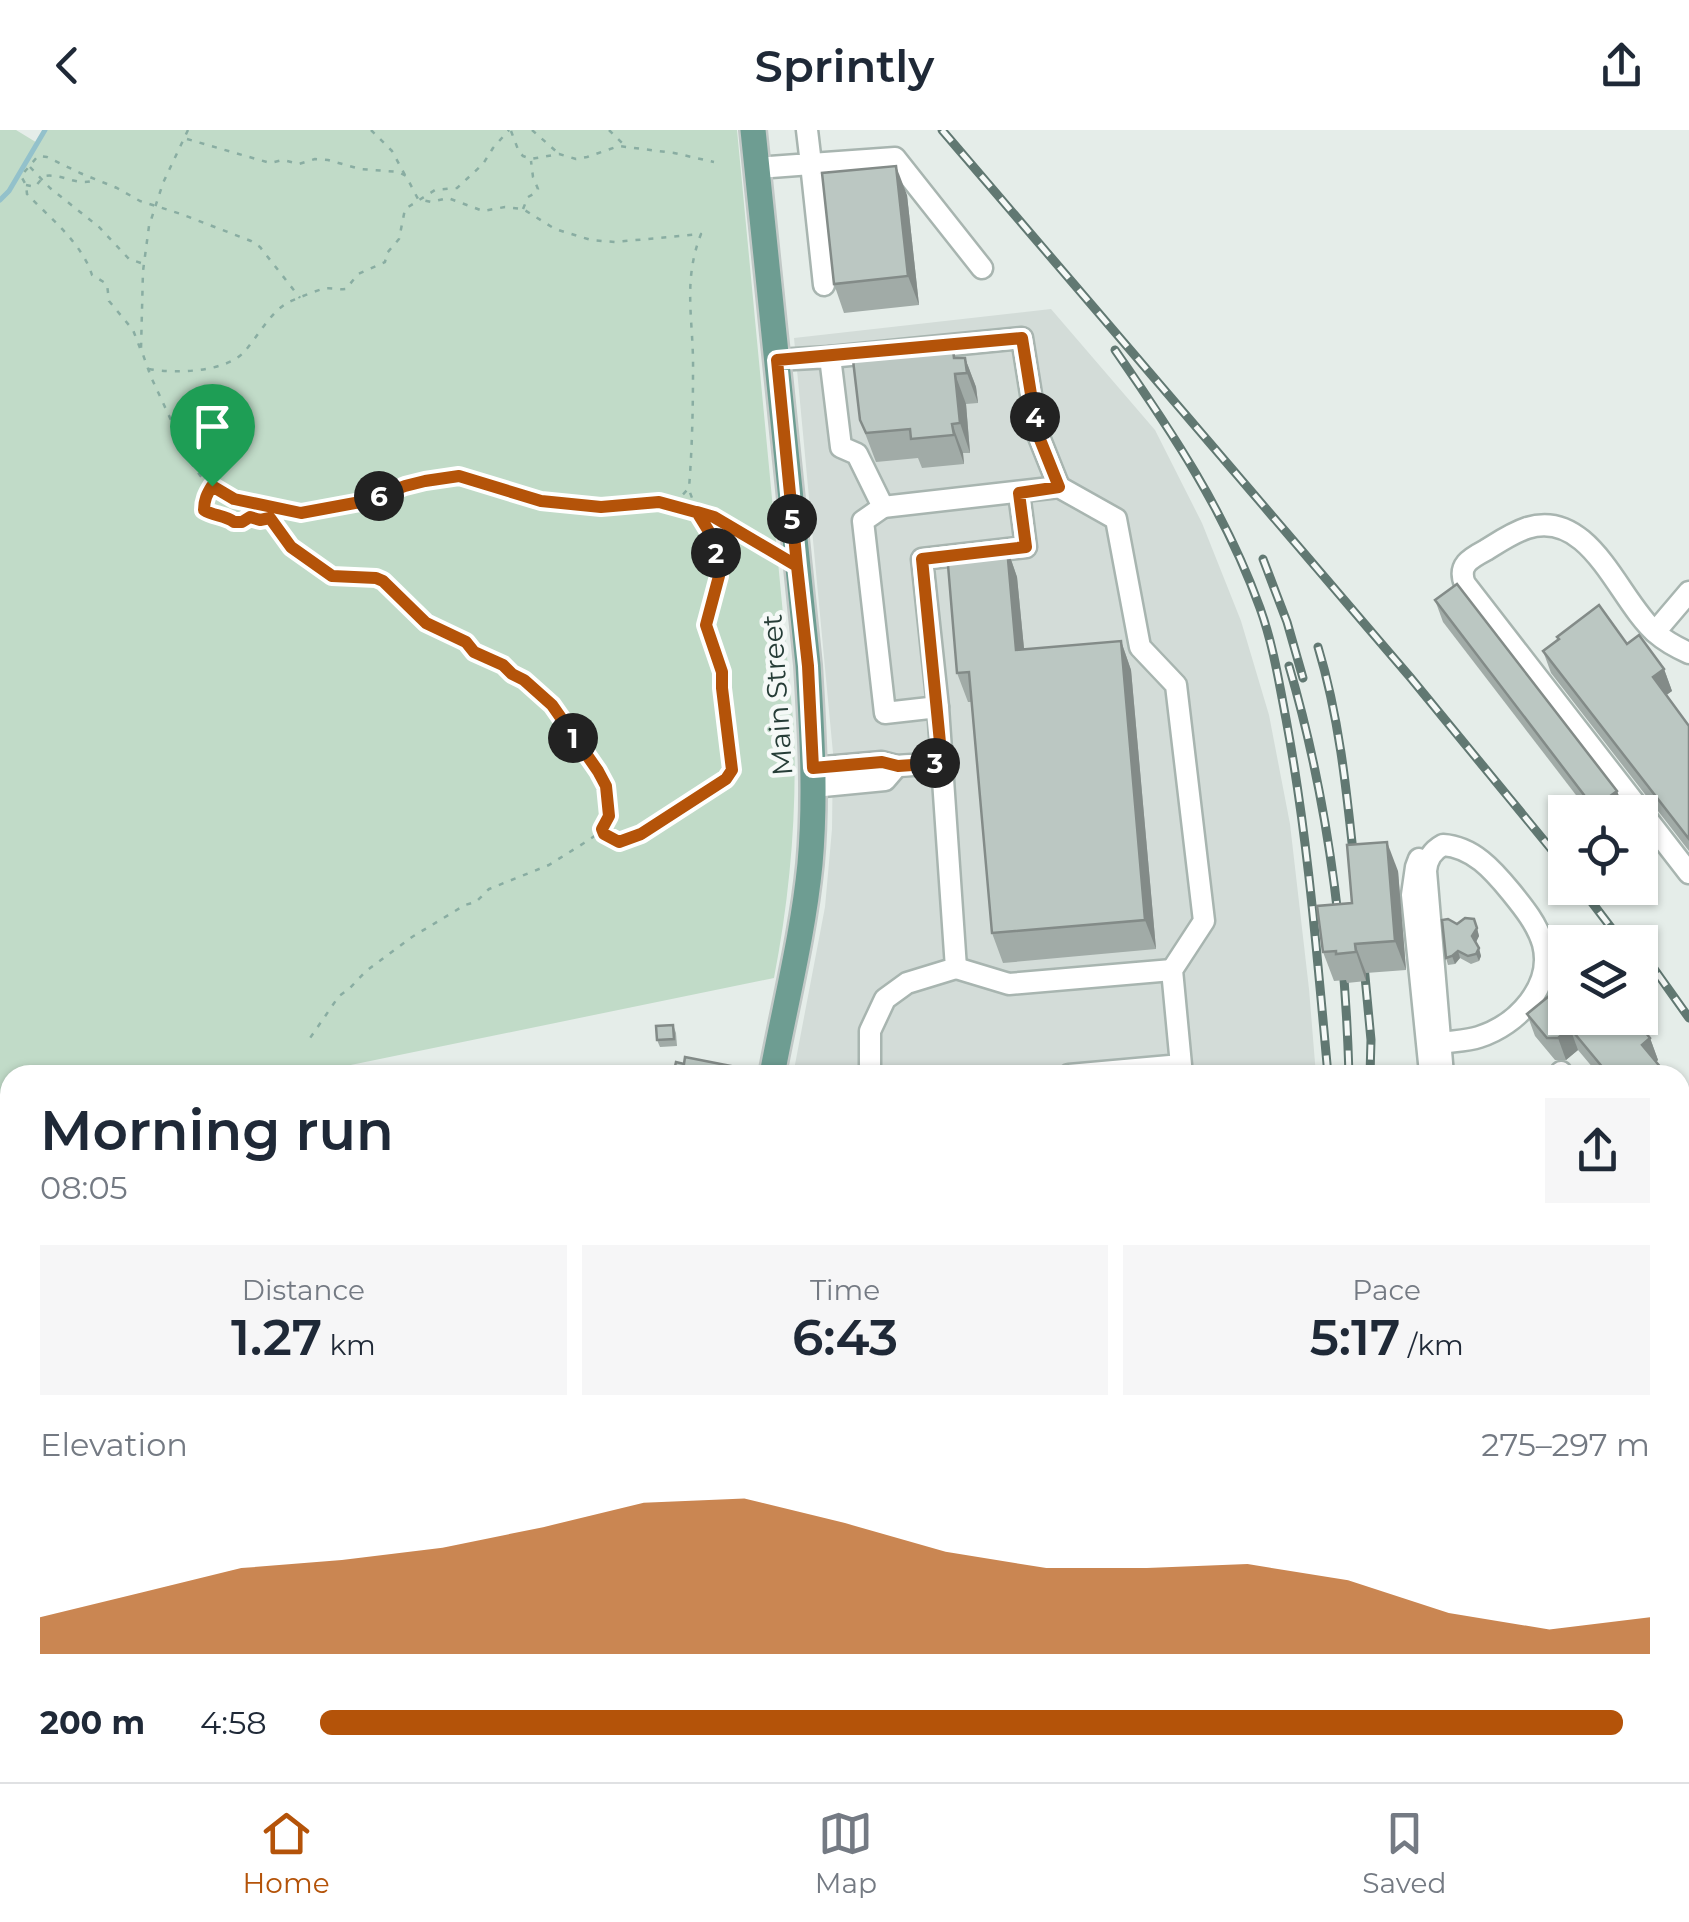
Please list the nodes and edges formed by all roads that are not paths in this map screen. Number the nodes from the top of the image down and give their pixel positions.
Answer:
1 (753, 130) edge
2 (807, 130) edge
3 (811, 164) junction
4 (757, 168) junction
5 (982, 268) dead end
6 (824, 285) dead end
7 (830, 357) junction
8 (777, 360) junction
9 (1059, 487) junction
10 (1019, 493) junction
11 (883, 507) junction
12 (1689, 592) edge
13 (1654, 632) junction
14 (1689, 652) edge
15 (938, 707) junction
16 (942, 763) junction
17 (813, 777) junction
18 (1443, 846) junction
19 (1689, 873) edge
20 (956, 968) junction
21 (1172, 970) junction
22 (1441, 1043) junction
23 (774, 1065) edge
24 (870, 1065) edge
25 (1182, 1065) edge
26 (1429, 1065) edge
27 (1443, 1065) edge

1 - 4 main road, Main Street
2 - 3 street
3 - 4 street
3 - 5 street
3 - 6 street
4 - 8 main road, Main Street
7 - 8 street
7 - 9 street
7 - 11 street
8 - 17 main road, Main Street
9 - 10 street
9 - 21 street
10 - 11 street
10 - 15 street
11 - 15 street
12 - 13 street
13 - 14 street
13 - 19 street
15 - 16 street
16 - 17 street
16 - 20 street
17 - 23 main road, Main Street
18 - 22 street
18 - 22 street
18 - 26 street
20 - 21 street
20 - 24 street
21 - 25 street
22 - 27 street

